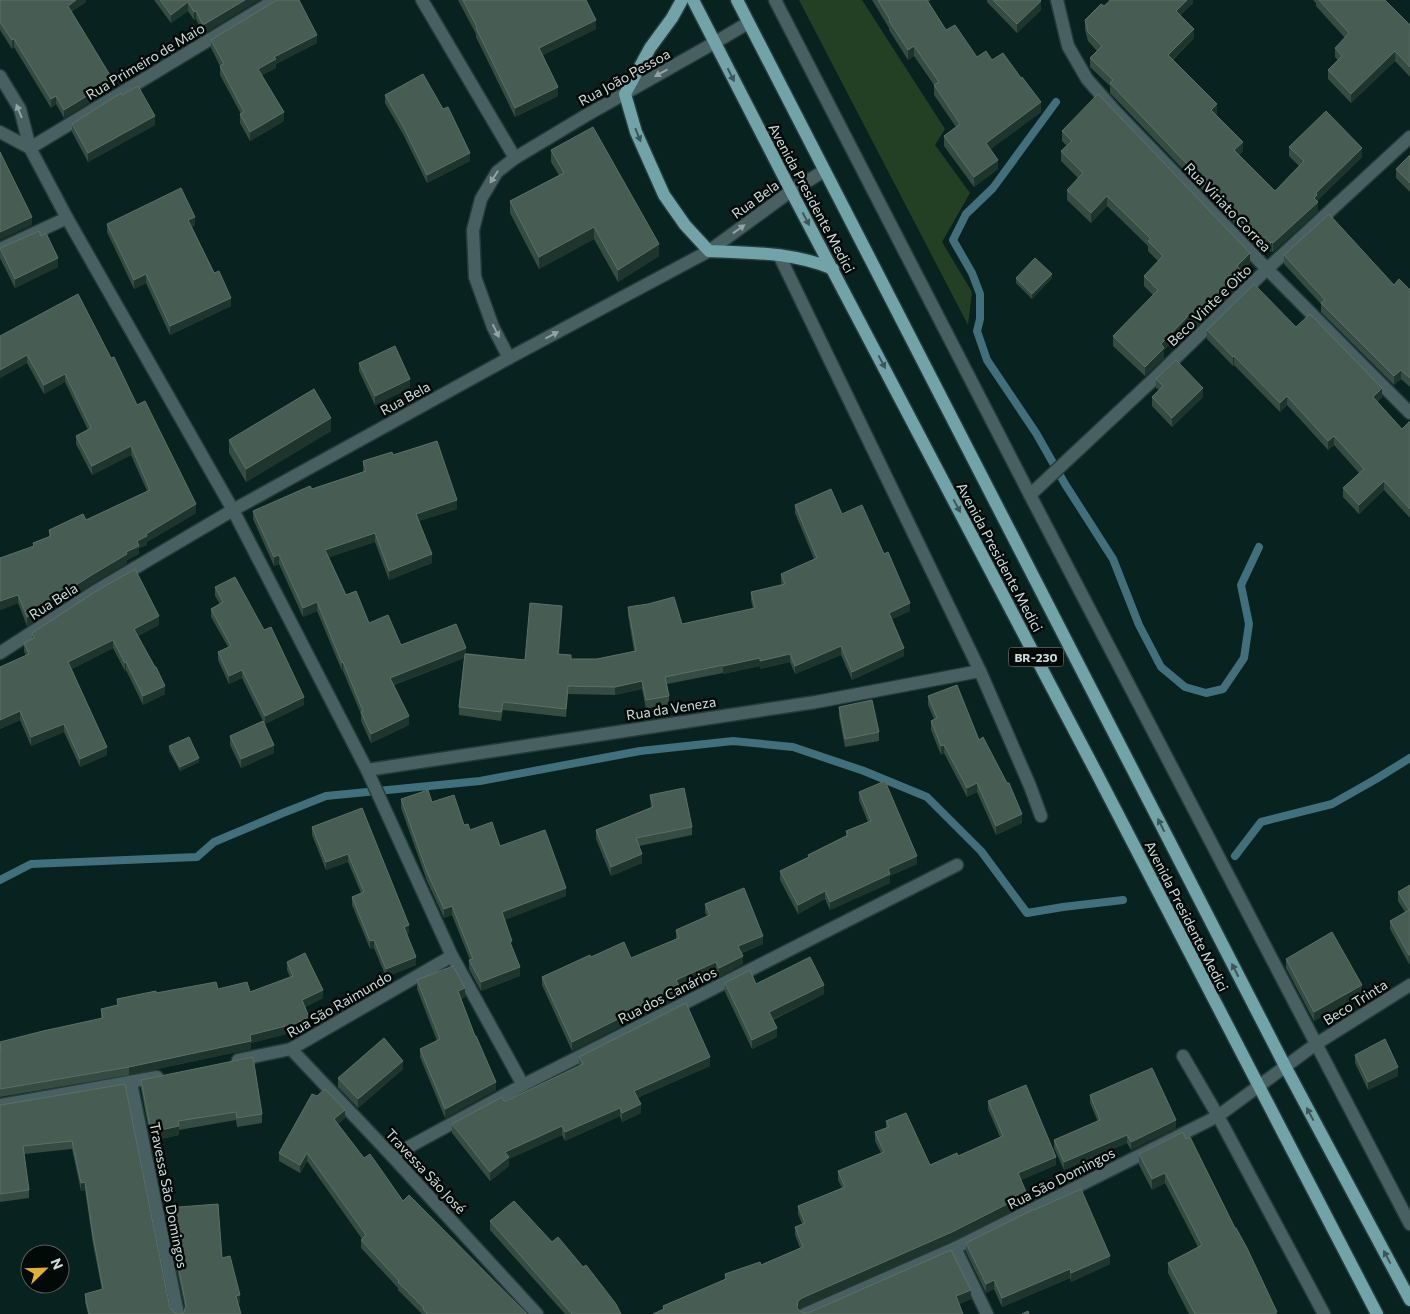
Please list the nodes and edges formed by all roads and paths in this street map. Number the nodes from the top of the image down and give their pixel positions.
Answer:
1 (275, 0) edge
2 (422, 0) edge
3 (682, 0) edge
4 (693, 0) edge
5 (736, 0) edge
6 (775, 0) edge
7 (1057, 0) edge
8 (748, 22) junction
9 (714, 43) junction
10 (0, 76) edge
11 (625, 94) junction
12 (0, 132) edge
13 (1410, 137) edge
14 (30, 148) junction
15 (515, 158) junction
16 (824, 171) junction
17 (791, 191) junction
18 (67, 218) junction
19 (0, 249) edge
20 (709, 251) junction
21 (779, 255) junction
22 (833, 269) junction
23 (1267, 269) junction
24 (509, 358) junction
25 (1410, 413) edge
26 (1030, 495) junction
27 (233, 510) junction
28 (0, 653) edge
29 (980, 672) junction
30 (368, 772) junction
31 (1041, 816) dead end
32 (957, 865) dead end
33 (452, 956) junction
34 (1410, 985) edge
35 (1316, 1044) junction
36 (292, 1049) junction
37 (1183, 1056) dead end
38 (225, 1063) edge
39 (1285, 1066) junction
40 (168, 1075) edge
41 (131, 1083) junction
42 (523, 1085) junction
43 (1258, 1085) junction
44 (0, 1105) edge
45 (1218, 1116) junction
46 (392, 1156) junction
47 (1410, 1224) edge
48 (956, 1248) junction
49 (1410, 1300) edge
50 (178, 1314) edge
51 (537, 1314) edge
52 (805, 1314) edge
53 (987, 1314) edge
54 (1324, 1314) edge
55 (1377, 1314) edge

1 - 14 street, Rua Primeiro de Maio
2 - 15 street
3 - 11 main road
4 - 9 main road, Avenida Presidente Medici / BR-230
5 - 8 main road, Avenida Presidente Medici / BR-230
6 - 26 street
7 - 23 street, Rua Viriato Correa
8 - 9 street, Rua João Pessoa
8 - 16 main road, Avenida Presidente Medici / BR-230
9 -> 11 street, Rua João Pessoa
9 -> 17 main road, Avenida Presidente Medici / BR-230
14 -> 10 street
11 - 15 street, Rua João Pessoa
11 -> 20 main road
12 - 14 street
13 - 23 street, Beco Vinte e Oito
14 - 18 street
15 -> 24 street, Rua João Pessoa
16 - 17 street, Rua Bela
39 -> 16 main road, Avenida Presidente Medici / BR-230
20 -> 17 street, Rua Bela
17 -> 22 main road, Avenida Presidente Medici / BR-230
18 - 19 street
18 - 27 street
20 - 21 main road
24 -> 20 street, Rua Bela
21 - 22 main road
21 - 29 street
22 -> 43 main road, Avenida Presidente Medici / BR-230
23 - 25 street, Rua Viriato Correa
23 - 26 street, Beco Vinte e Oito
24 - 27 street, Rua Bela
26 - 35 street
27 - 28 street, Rua Bela
27 - 30 street
29 - 30 street, Rua da Veneza
29 - 31 street
30 - 33 street
32 - 42 street, Rua dos Canários
33 - 36 street, Rua São Raimundo
33 - 42 street
34 - 35 street, Beco Trinta
35 - 39 street, Rua São Domingos
35 - 47 street
36 - 38 street, Rua São Raimundo
36 - 46 street, Travessa São José
37 - 45 street
39 - 43 street, Rua São Domingos
49 -> 39 main road, Avenida Presidente Medici / BR-230
40 - 41 street
41 - 44 street
41 - 50 street, Travessa São Domingos
42 - 46 street, Rua dos Canários
43 - 45 street, Rua São Domingos
43 - 55 main road, Avenida Presidente Medici / BR-230
45 - 48 street, Rua São Domingos
45 - 54 street
46 - 51 street, Travessa São José
48 - 52 street, Rua São Domingos
48 - 53 street

